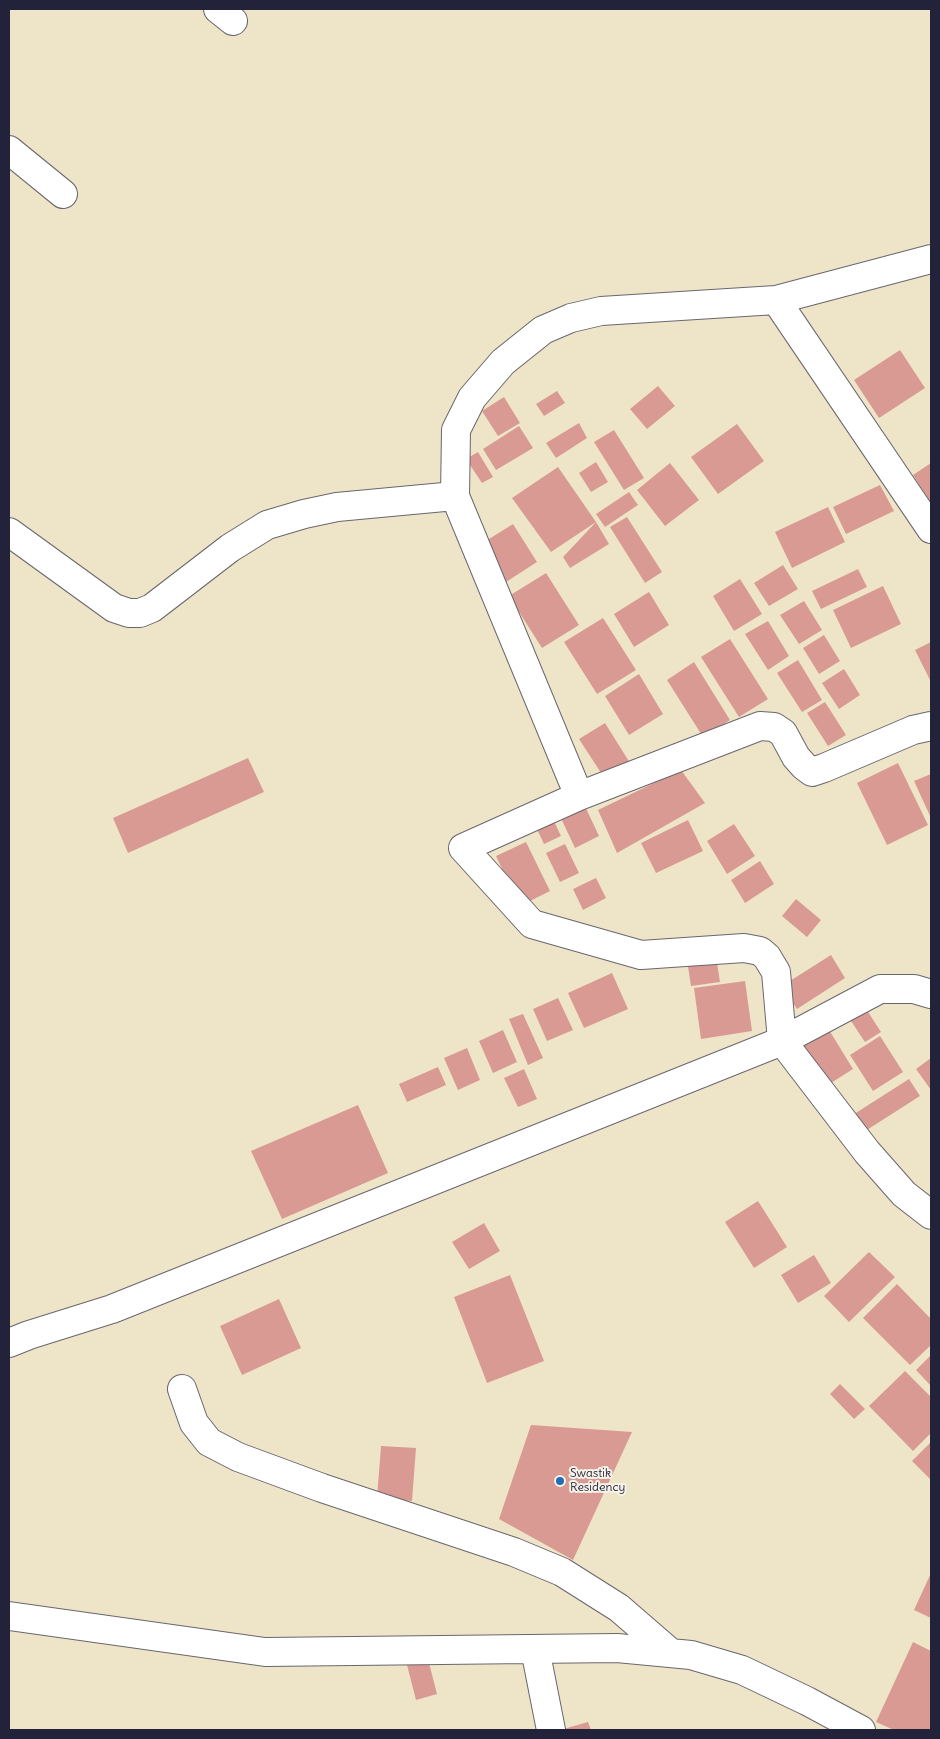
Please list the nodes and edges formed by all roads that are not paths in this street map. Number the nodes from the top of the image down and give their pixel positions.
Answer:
1 (9, 150) edge
2 (63, 194) dead end
3 (931, 259) edge
4 (776, 300) junction
5 (454, 496) junction
6 (931, 529) edge
7 (9, 532) edge
8 (931, 726) edge
9 (579, 796) junction
10 (931, 994) edge
11 (782, 1040) junction
12 (931, 1215) edge
13 (9, 1343) edge
14 (182, 1389) dead end
15 (9, 1616) edge
16 (535, 1649) junction
17 (671, 1653) junction
18 (551, 1730) edge
19 (861, 1730) edge

1 - 2 street
3 - 4 street
4 - 5 street
4 - 6 street
5 - 7 street
5 - 9 street
8 - 9 street
9 - 11 street
10 - 11 street
11 - 12 street
11 - 13 street
14 - 17 street
15 - 16 street
16 - 17 street
16 - 18 street
17 - 19 street

